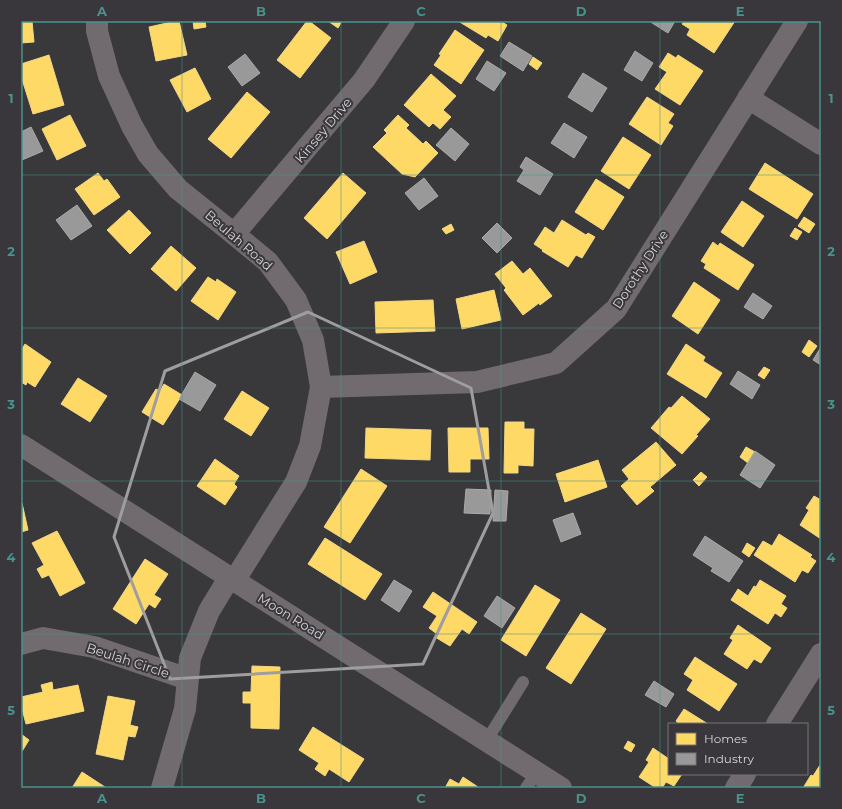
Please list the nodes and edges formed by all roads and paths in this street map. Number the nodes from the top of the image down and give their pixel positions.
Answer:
1 (97, 21) edge
2 (404, 21) edge
3 (797, 21) edge
4 (748, 98) junction
5 (821, 144) edge
6 (234, 234) junction
7 (321, 387) junction
8 (21, 445) edge
9 (232, 579) junction
10 (21, 644) edge
11 (821, 654) edge
12 (188, 679) junction
13 (523, 682) dead end
14 (778, 723) edge
15 (487, 740) junction
16 (744, 775) edge
17 (532, 780) edge
18 (162, 788) edge
19 (561, 788) edge
20 (736, 788) edge

1 - 6 street, Beulah Road
2 - 6 street, Kinsey Drive
3 - 4 street, Dorothy Drive
4 - 5 street
4 - 7 street, Dorothy Drive
6 - 7 street, Beulah Road
7 - 9 street, Beulah Road
8 - 9 street, Moon Road
9 - 12 street, Beulah Road
9 - 15 street, Moon Road
10 - 12 street, Beulah Circle
11 - 14 street
12 - 18 street, Beulah Road
13 - 15 lane
15 - 17 street, Moon Road
16 - 20 street
17 - 19 street, Moon Road

